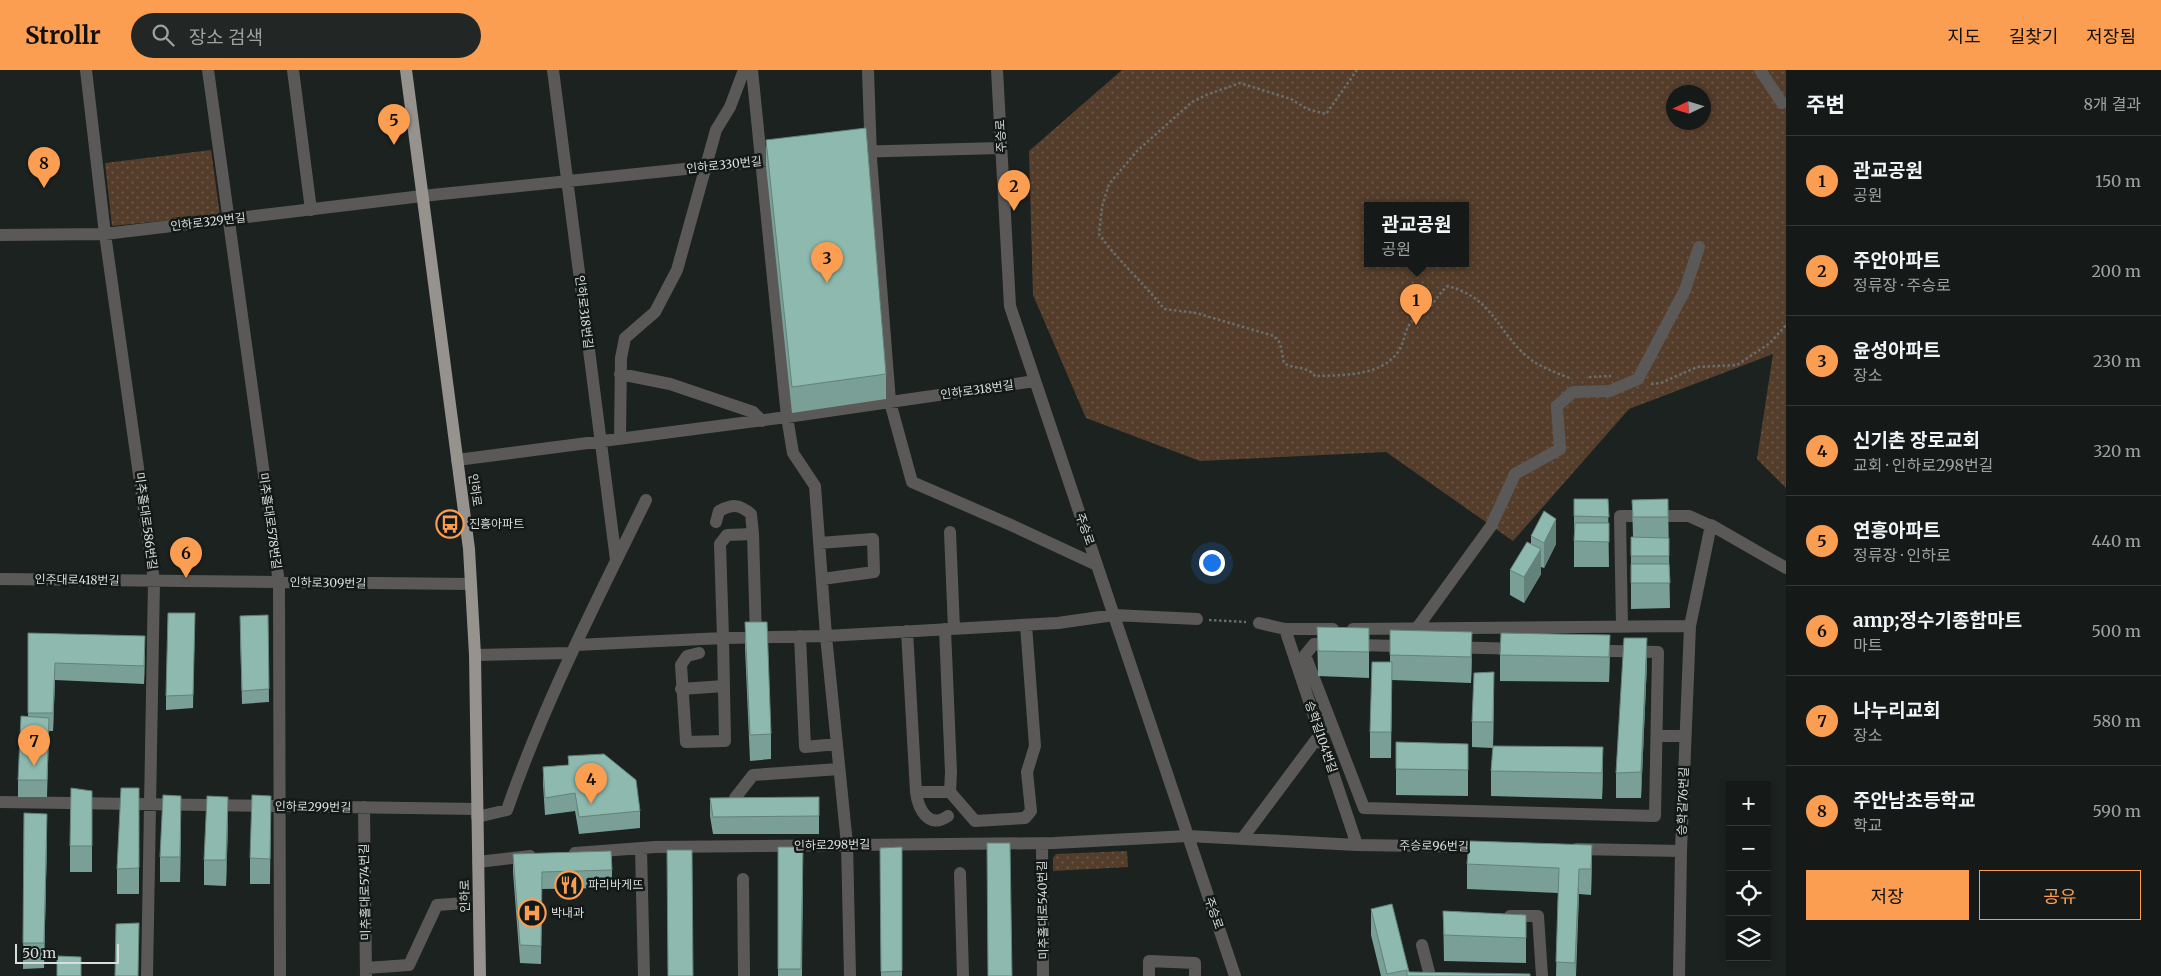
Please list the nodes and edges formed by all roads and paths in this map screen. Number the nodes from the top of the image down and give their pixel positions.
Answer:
1 (86, 70) edge
2 (208, 70) edge
3 (293, 70) edge
4 (406, 70) edge
5 (553, 70) edge
6 (744, 70) edge
7 (752, 70) edge
8 (868, 70) edge
9 (997, 70) edge
10 (1357, 70) edge
11 (1760, 70) edge
12 (1782, 103) dead end
13 (1001, 148) junction
14 (871, 150) junction
15 (834, 154) edge
16 (797, 158) edge
17 (760, 162) junction
18 (708, 167) junction
19 (567, 182) junction
20 (422, 196) junction
21 (311, 210) junction
22 (229, 220) junction
23 (105, 234) junction
24 (0, 235) edge
25 (1700, 246) dead end
26 (1786, 324) edge
27 (620, 374) junction
28 (1613, 376) dead end
29 (1581, 378) dead end
30 (1573, 380) dead end
31 (1637, 380) junction
32 (1035, 381) junction
33 (890, 402) junction
34 (787, 417) junction
35 (762, 421) junction
36 (620, 439) junction
37 (601, 442) junction
38 (457, 460) junction
39 (646, 500) dead end
40 (716, 522) dead end
41 (1710, 526) junction
42 (950, 532) dead end
43 (753, 534) junction
44 (819, 543) junction
45 (616, 560) junction
46 (1097, 565) junction
47 (1786, 568) edge
48 (0, 579) edge
49 (822, 579) junction
50 (154, 581) junction
51 (279, 582) junction
52 (471, 584) junction
53 (1114, 615) junction
54 (1197, 619) joint
55 (1259, 623) joint
56 (1026, 624) junction
57 (1622, 626) junction
58 (1690, 626) junction
59 (1417, 628) junction
60 (949, 629) junction
61 (1285, 629) junction
62 (908, 631) junction
63 (800, 636) junction
64 (826, 636) junction
65 (756, 637) junction
66 (723, 638) junction
67 (574, 649) junction
68 (699, 653) dead end
69 (475, 655) junction
70 (724, 686) junction
71 (681, 689) junction
72 (1331, 724) junction
73 (1319, 733) junction
74 (1656, 736) junction
75 (1686, 736) junction
76 (837, 744) junction
77 (839, 769) junction
78 (916, 792) junction
79 (950, 792) junction
80 (735, 798) edge
81 (0, 802) edge
82 (150, 804) junction
83 (280, 806) junction
84 (364, 807) junction
85 (477, 813) junction
86 (948, 816) dead end
87 (1188, 836) junction
88 (1242, 839) junction
89 (1042, 843) junction
90 (847, 844) junction
91 (1357, 845) junction
92 (641, 848) junction
93 (1495, 848) edge
94 (1563, 849) edge
95 (1681, 851) junction
96 (562, 854) edge
97 (542, 855) edge
98 (478, 862) junction
99 (960, 873) dead end
100 (743, 879) dead end
101 (465, 903) dead end
102 (1500, 915) edge
103 (1422, 945) dead end
104 (366, 972) edge
105 (147, 976) edge
106 (280, 976) edge
107 (480, 976) edge
108 (644, 976) edge
109 (744, 976) edge
110 (850, 976) edge
111 (963, 976) edge
112 (1043, 976) edge
113 (1149, 976) edge
114 (1195, 976) edge
115 (1235, 976) edge
116 (1430, 976) edge
117 (1542, 976) edge
118 (1679, 976) edge

1 - 23 street, 미추홀대로586번길
2 - 22 street, 미추홀대로578번길
3 - 21 street
4 - 20 main road, 인하로
5 - 19 street
6 - 18 street
7 - 17 street
8 - 14 street
9 - 13 street, 주승로
10 - 30 path
11 - 12 street
13 - 14 street
13 - 32 street, 주승로
14 - 15 street
14 - 33 street
16 - 17 street, 인하로330번길
17 - 18 street, 인하로330번길
17 - 34 street
18 - 19 street, 인하로330번길
18 - 27 street
19 - 20 street, 인하로330번길
19 - 37 street, 인하로318번길
20 - 21 street, 인하로329번길
20 - 38 main road, 인하로
21 - 22 street, 인하로329번길
22 - 23 street, 인하로329번길
22 - 51 street, 미추홀대로578번길
23 - 24 street, 인하로329번길
23 - 50 street, 미추홀대로586번길
25 - 31 street
26 - 31 path
27 - 35 street
27 - 36 street
28 - 29 path
31 - 59 street
32 - 33 street, 인하로318번길
32 - 46 street, 주승로
33 - 34 street, 인하로318번길
33 - 46 street
34 - 35 street, 인하로318번길
34 - 44 street
35 - 36 street, 인하로318번길
36 - 37 street, 인하로318번길
37 - 38 street, 인하로318번길
37 - 45 street, 인하로318번길
38 - 52 main road, 인하로
39 - 45 street
40 - 43 street
41 - 47 street
41 - 57 street
41 - 58 street, 승학길76번길
42 - 60 street
43 - 65 street
43 - 66 street
44 - 49 street
44 - 49 street
45 - 67 street
46 - 53 street, 주승로
48 - 50 street, 인주대로418번길
49 - 64 street
50 - 51 street, 인하로309번길
50 - 82 street, 미추홀대로586번길
51 - 52 street, 인하로309번길
51 - 83 street, 미추홀대로578번길
52 - 69 main road, 인하로
53 - 54 street
53 - 56 street
53 - 87 street, 주승로
54 - 55 path
55 - 61 street
56 - 60 street
56 - 79 street
57 - 58 street
57 - 59 street
58 - 75 street, 승학길76번길
59 - 61 street
60 - 62 street
60 - 79 street
61 - 73 street, 승학길104번길
62 - 64 street
62 - 78 street
63 - 64 street
63 - 65 street
63 - 76 street
64 - 76 street
65 - 66 street
66 - 67 street
66 - 70 street
67 - 69 street
67 - 85 street, 인하로299번길
68 - 71 street
69 - 85 main road, 인하로
70 - 71 street
70 - 71 street
72 - 73 street
72 - 74 street
72 - 74 street
73 - 88 street
73 - 91 street, 승학길104번길
74 - 75 street
75 - 95 street, 승학길76번길
76 - 77 street
77 - 80 street
77 - 90 street
78 - 79 street
78 - 86 street
81 - 82 street, 인하로299번길
82 - 83 street, 인하로299번길
82 - 105 street, 미추홀대로586번길
83 - 84 street, 인하로299번길
83 - 106 street, 미추홀대로578번길
84 - 85 street, 인하로299번길
84 - 104 street, 미추홀대로574번길
85 - 98 main road, 인하로
87 - 88 street, 주승로96번길
87 - 89 street, 인하로298번길
87 - 115 street, 주승로
88 - 91 street, 주승로96번길
89 - 90 street, 인하로298번길
89 - 112 street, 미추홀대로540번길
90 - 92 street, 인하로298번길
90 - 110 street
91 - 93 street, 주승로96번길
92 - 96 street, 인하로298번길
92 - 108 street
94 - 95 street
95 - 118 street, 승학길76번길
97 - 98 street
98 - 107 main road, 인하로
99 - 111 street
100 - 109 street
101 - 104 street
102 - 117 street
103 - 116 street
113 - 114 street

